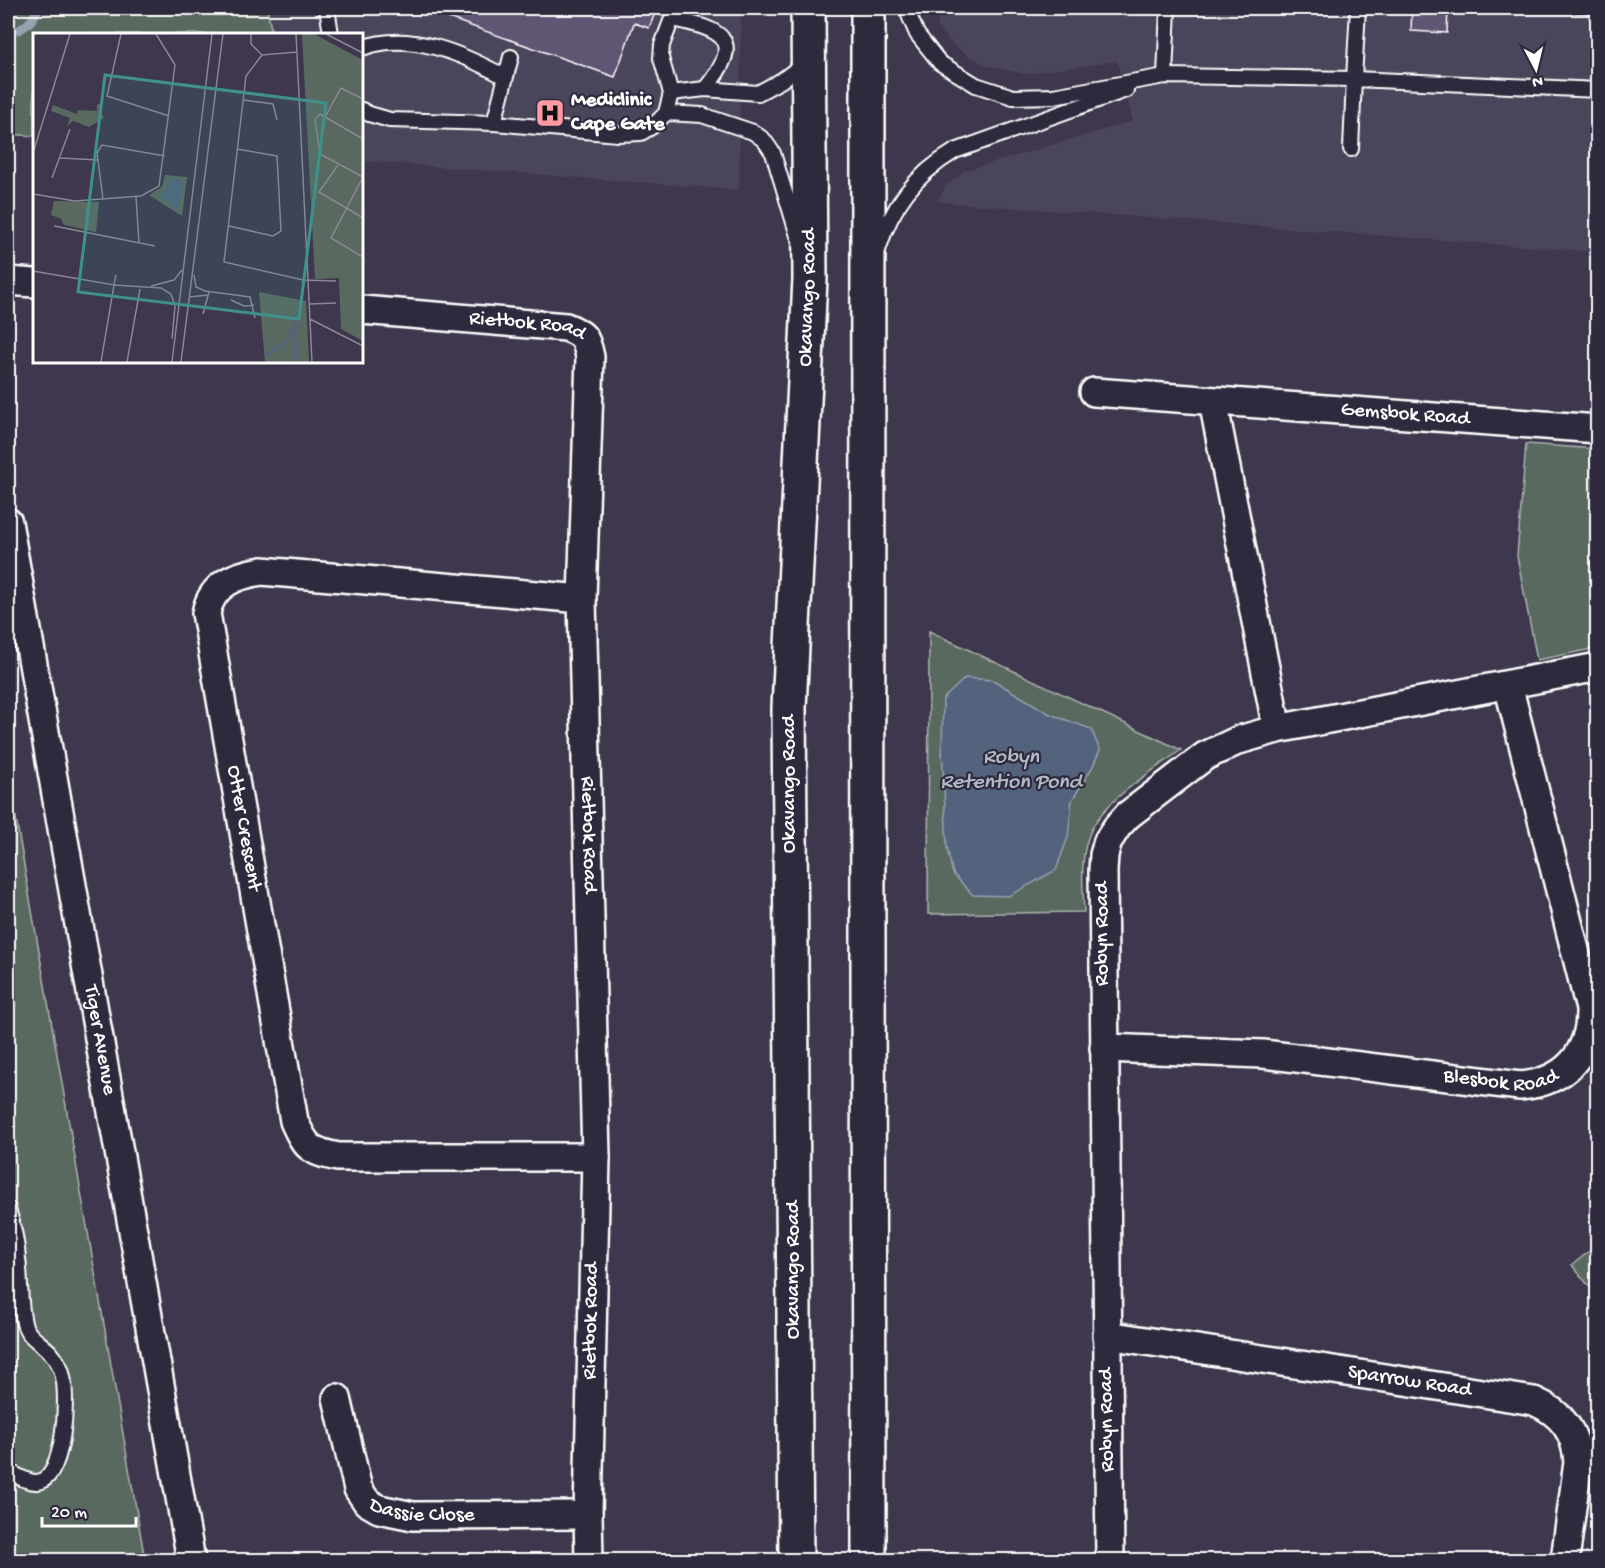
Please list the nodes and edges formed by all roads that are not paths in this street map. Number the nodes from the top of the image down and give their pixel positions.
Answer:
1 (327, 8) edge
2 (808, 8) edge
3 (868, 8) edge
4 (906, 8) edge
5 (1168, 8) edge
6 (1358, 8) edge
7 (674, 13) edge
8 (331, 33) edge
9 (363, 48) edge
10 (511, 57) dead end
11 (808, 61) junction
12 (1165, 76) junction
13 (505, 77) junction
14 (1354, 79) junction
15 (705, 89) junction
16 (1598, 90) edge
17 (671, 93) junction
18 (363, 111) edge
19 (666, 113) junction
20 (494, 123) junction
21 (1351, 149) dead end
22 (810, 279) junction
23 (8, 281) edge
24 (33, 283) edge
25 (867, 290) junction
26 (363, 310) edge
27 (1094, 392) dead end
28 (1213, 401) junction
29 (1598, 429) edge
30 (8, 522) edge
31 (582, 599) junction
32 (1598, 667) edge
33 (1508, 685) junction
34 (1277, 729) junction
35 (1588, 959) edge
36 (1104, 1048) junction
37 (596, 1157) junction
38 (8, 1209) edge
39 (1107, 1335) junction
40 (337, 1398) dead end
41 (8, 1471) edge
42 (588, 1515) junction
43 (191, 1560) edge
44 (589, 1560) edge
45 (796, 1560) edge
46 (869, 1560) edge
47 (1110, 1560) edge
48 (1565, 1560) edge

1 - 8 lane
2 - 11 main road, Okavango Road
3 - 25 main road
4 - 12 lane
5 - 12 lane
6 - 14 lane
7 - 15 lane
7 - 17 lane
9 - 13 lane
10 - 13 lane
11 - 15 lane
11 - 22 main road, Okavango Road
12 - 14 lane
12 - 25 lane
13 - 20 lane
14 - 16 lane
14 - 21 lane
15 - 17 lane
17 - 19 lane
18 - 20 lane
19 - 20 lane
19 - 22 lane
22 - 45 main road, Okavango Road
23 - 24 street
25 - 46 main road
26 - 31 street, Rietbok Road
27 - 28 street, Gemsbok Road
28 - 29 street, Gemsbok Road
28 - 34 street
30 - 43 street, Tiger Avenue
31 - 37 street, Rietbok Road
31 - 37 street, Otter Crescent
32 - 33 street, Robyn Road
33 - 34 street, Robyn Road
33 - 35 street, Blesbok Road
34 - 36 street, Robyn Road
35 - 36 street, Blesbok Road
36 - 39 street, Robyn Road
37 - 42 street, Rietbok Road
38 - 41 lane
39 - 47 street, Robyn Road
39 - 48 street, Sparrow Road
40 - 42 street, Dassie Close
42 - 44 street, Rietbok Road

